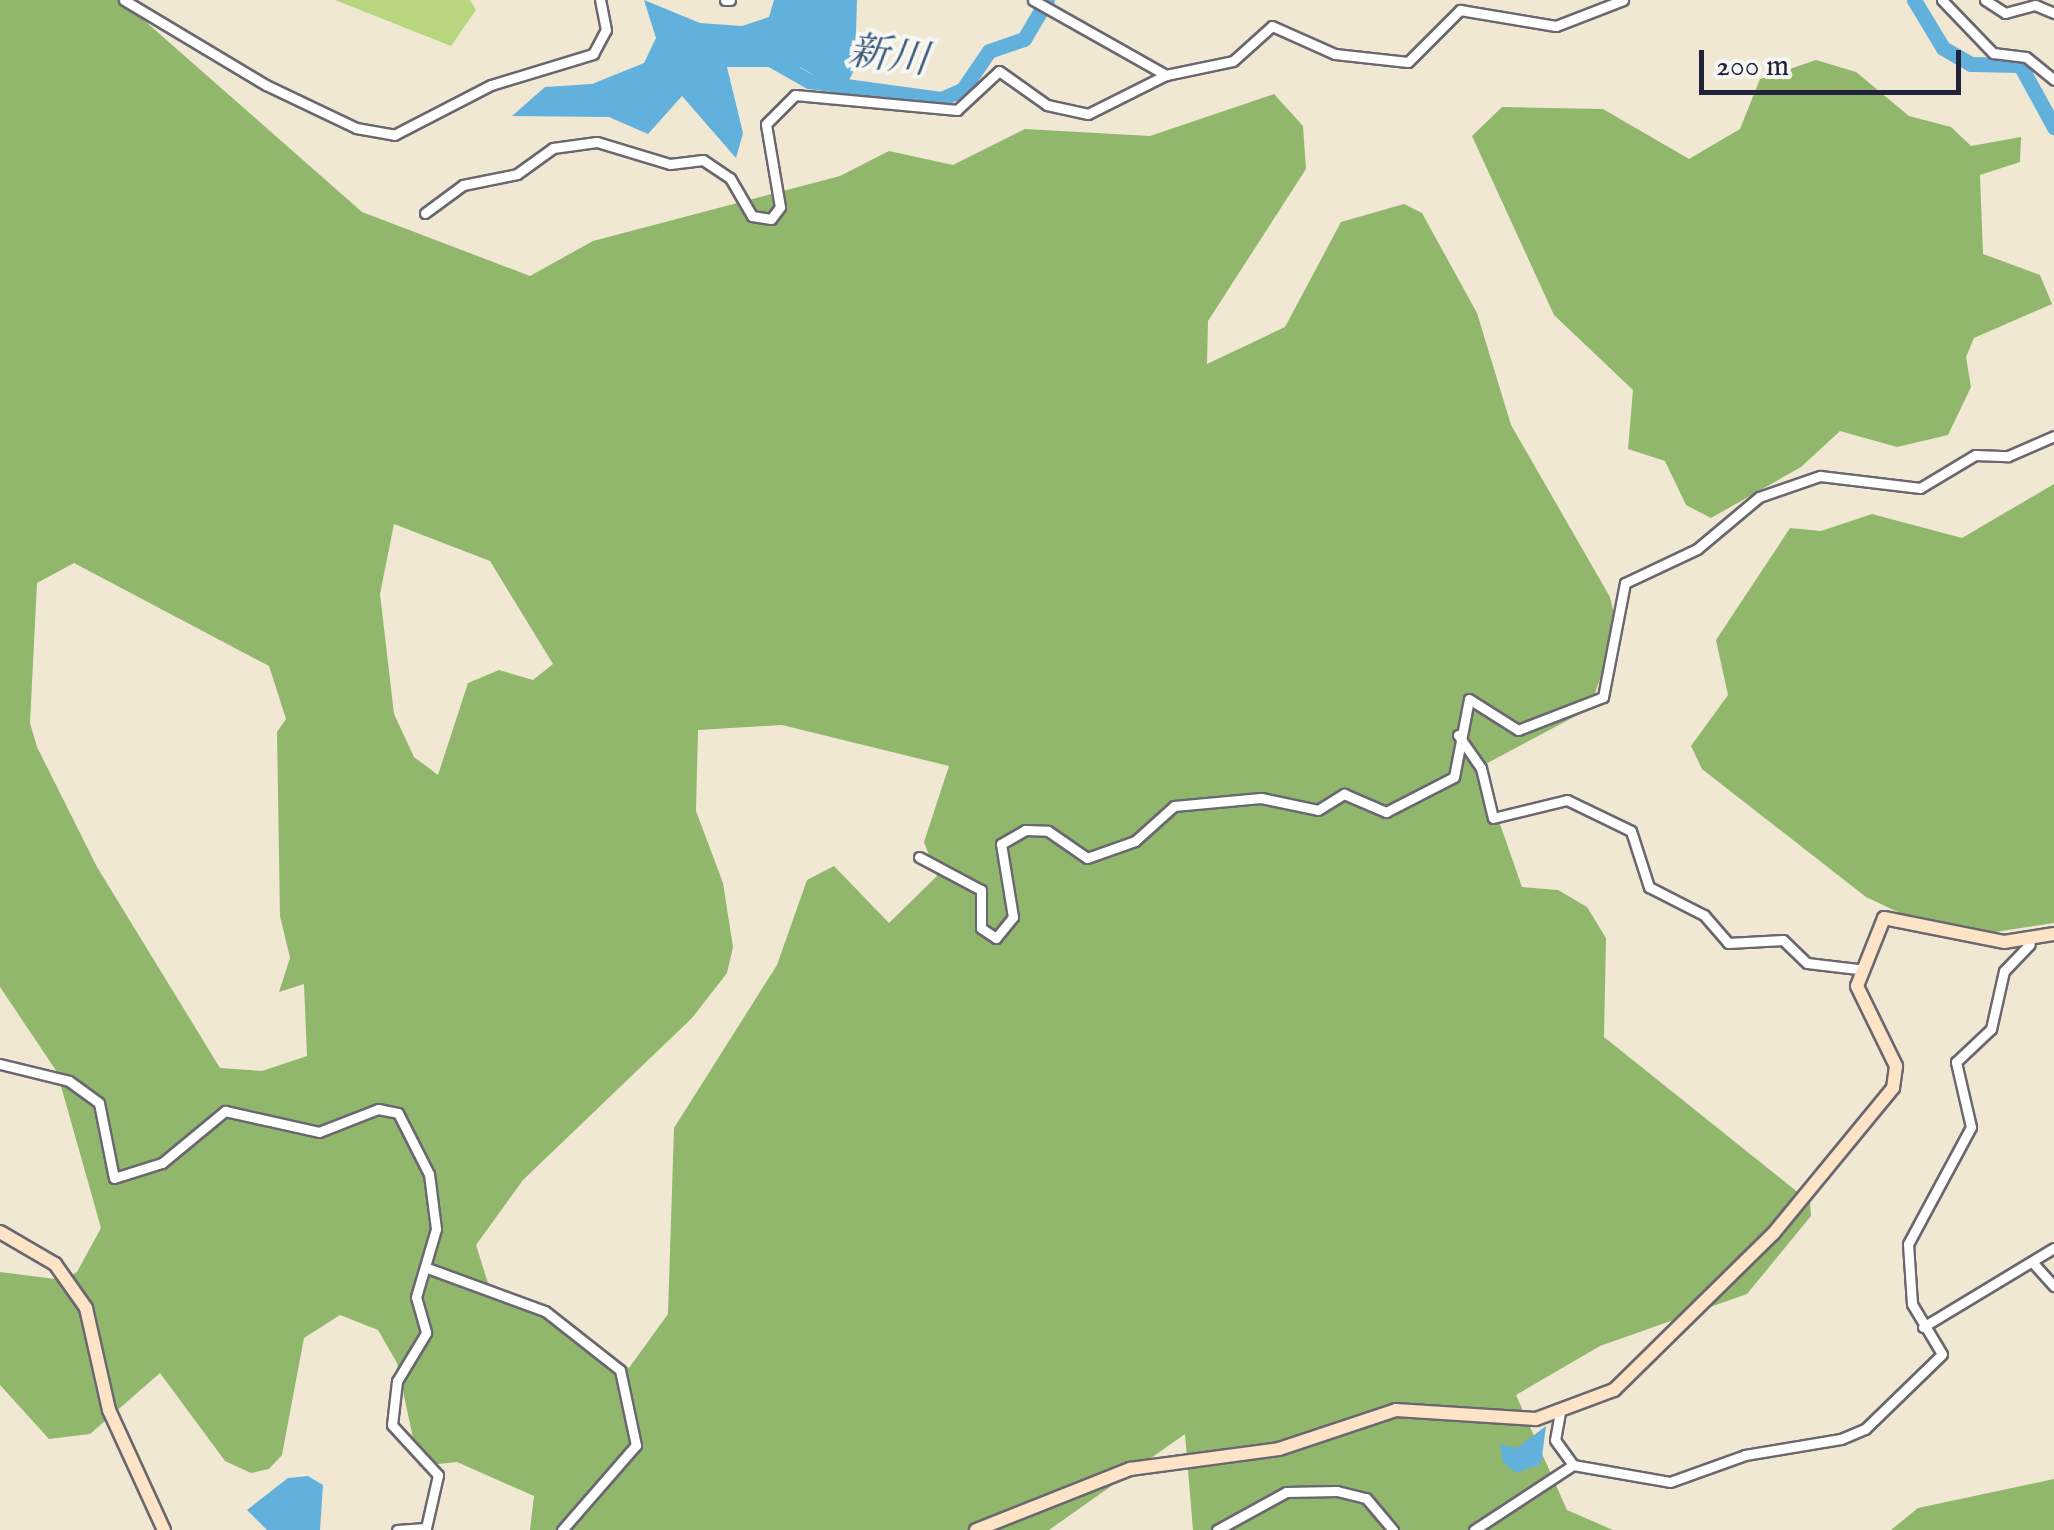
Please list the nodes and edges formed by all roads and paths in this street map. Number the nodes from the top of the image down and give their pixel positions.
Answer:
1 (124, 0) edge
2 (600, 0) edge
3 (1624, 0) edge
4 (1942, 0) edge
5 (1984, 0) edge
6 (1039, 3) edge
7 (2054, 13) edge
8 (1166, 75) junction
9 (2054, 80) edge
10 (425, 213) dead end
11 (2054, 436) edge
12 (1458, 735) junction
13 (919, 856) dead end
14 (2054, 934) edge
15 (2030, 944) junction
16 (1858, 969) junction
17 (0, 1064) edge
18 (0, 1232) edge
19 (2054, 1248) edge
20 (2034, 1264) junction
21 (430, 1269) junction
22 (2054, 1286) edge
23 (1924, 1326) junction
24 (1560, 1412) junction
25 (1573, 1466) junction
26 (164, 1530) edge
27 (397, 1530) edge
28 (562, 1530) edge
29 (976, 1530) edge
30 (1216, 1530) edge
31 (1393, 1530) edge
32 (1474, 1530) edge

1 - 2 street
3 - 8 street
4 - 9 street
5 - 7 street
6 - 8 street
8 - 10 street
11 - 12 street
12 - 13 street
12 - 16 street
14 - 15 main road
15 - 16 main road
15 - 23 street
16 - 24 main road
17 - 21 street
18 - 26 main road
19 - 20 street
20 - 22 street
20 - 23 street
21 - 27 street
21 - 28 street
23 - 25 street
24 - 25 street
24 - 29 main road
25 - 32 street
30 - 31 street

